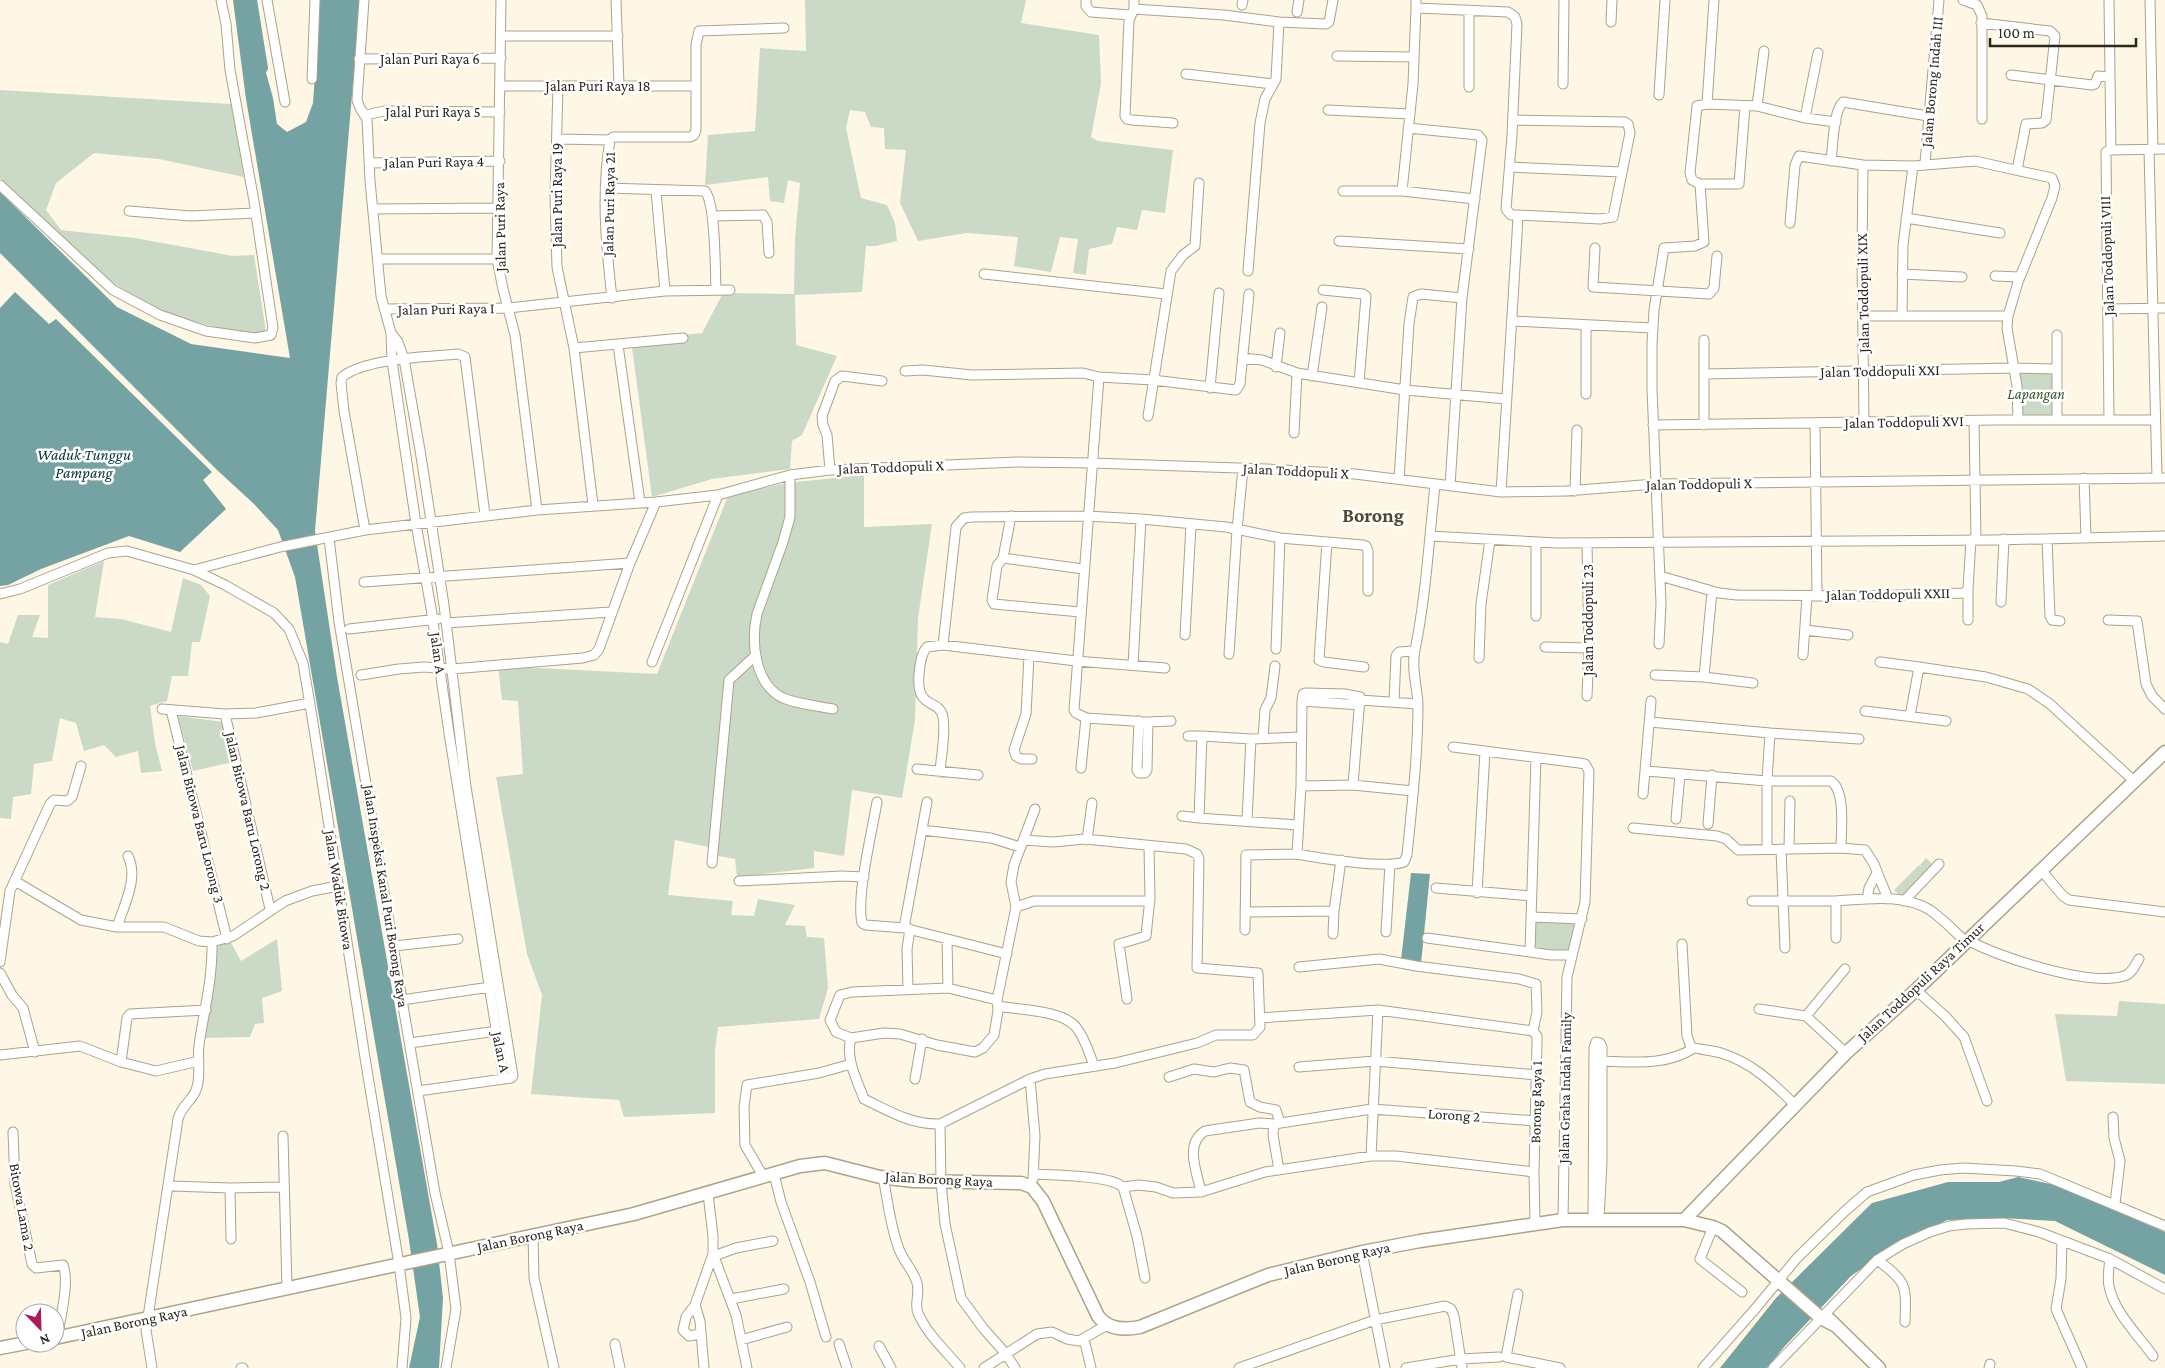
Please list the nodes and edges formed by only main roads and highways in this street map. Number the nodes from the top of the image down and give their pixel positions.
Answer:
1 (2165, 752) edge
2 (1684, 1220) junction
3 (65, 1336) edge
4 (15, 1345) edge
5 (0, 1348) edge
6 (1879, 1368) edge

1 - 2 main road, Jalan Toddopuli Raya Timur
2 - 3 main road, Jalan Borong Raya
2 - 6 main road, Jalan Borong Raya
4 - 5 main road

